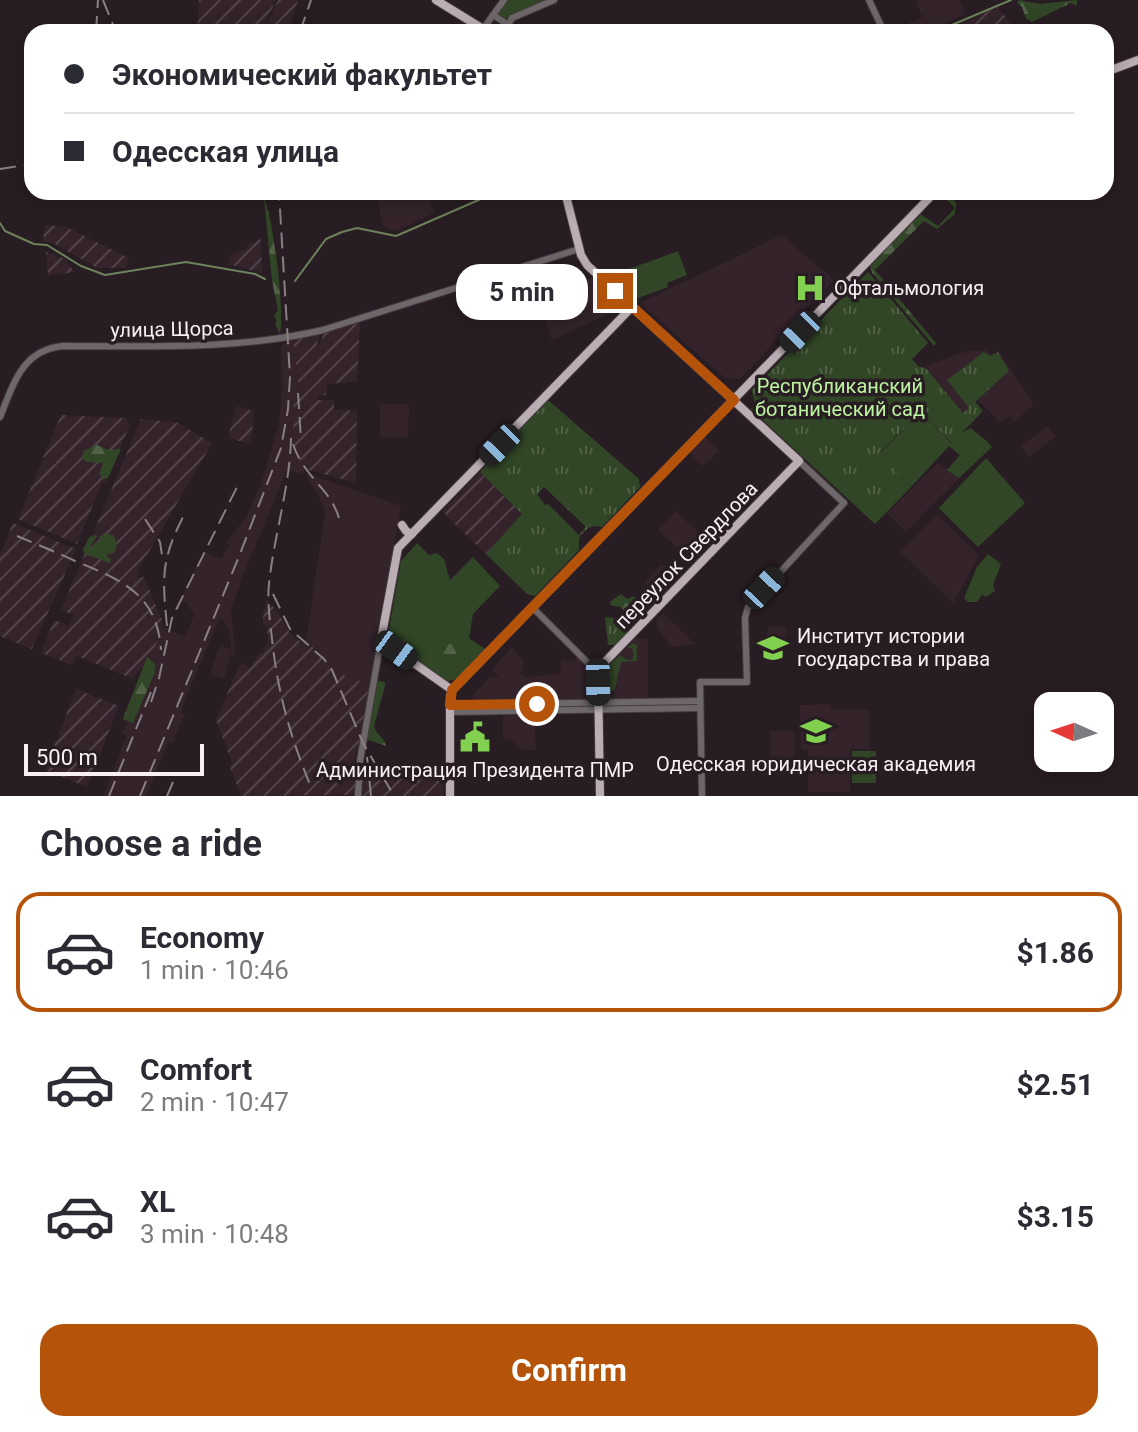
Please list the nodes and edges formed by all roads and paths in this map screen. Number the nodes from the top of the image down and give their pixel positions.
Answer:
1 (436, 0) edge
2 (504, 0) edge
3 (554, 0) edge
4 (869, 0) edge
5 (493, 15) junction
6 (475, 24) edge
7 (488, 24) edge
8 (501, 24) edge
9 (507, 24) edge
10 (880, 24) edge
11 (1138, 60) edge
12 (1114, 69) edge
13 (567, 200) edge
14 (927, 200) edge
15 (579, 249) junction
16 (632, 307) junction
17 (734, 400) junction
18 (0, 417) edge
19 (799, 461) junction
20 (402, 525) dead end
21 (412, 534) junction
22 (533, 608) junction
23 (381, 640) junction
24 (598, 673) junction
25 (452, 690) junction
26 (700, 704) junction
27 (599, 706) junction
28 (450, 709) junction
29 (358, 796) edge
30 (450, 796) edge
31 (600, 796) edge
32 (702, 796) edge

1 - 6 main road
2 - 5 street
3 - 9 street
4 - 10 street
5 - 7 street
5 - 8 street
11 - 12 main road
13 - 15 main road
14 - 17 main road
15 - 16 main road
15 - 18 street, улица Щорса
16 - 17 main road
16 - 21 main road
17 - 19 main road
17 - 22 main road
19 - 24 main road, переулок Свердлова
19 - 26 street
20 - 21 main road
21 - 23 main road
22 - 24 street
22 - 25 main road
23 - 25 main road
23 - 29 street
24 - 27 main road
25 - 28 main road
26 - 27 street
26 - 32 street
27 - 28 street
27 - 31 main road
28 - 30 main road

